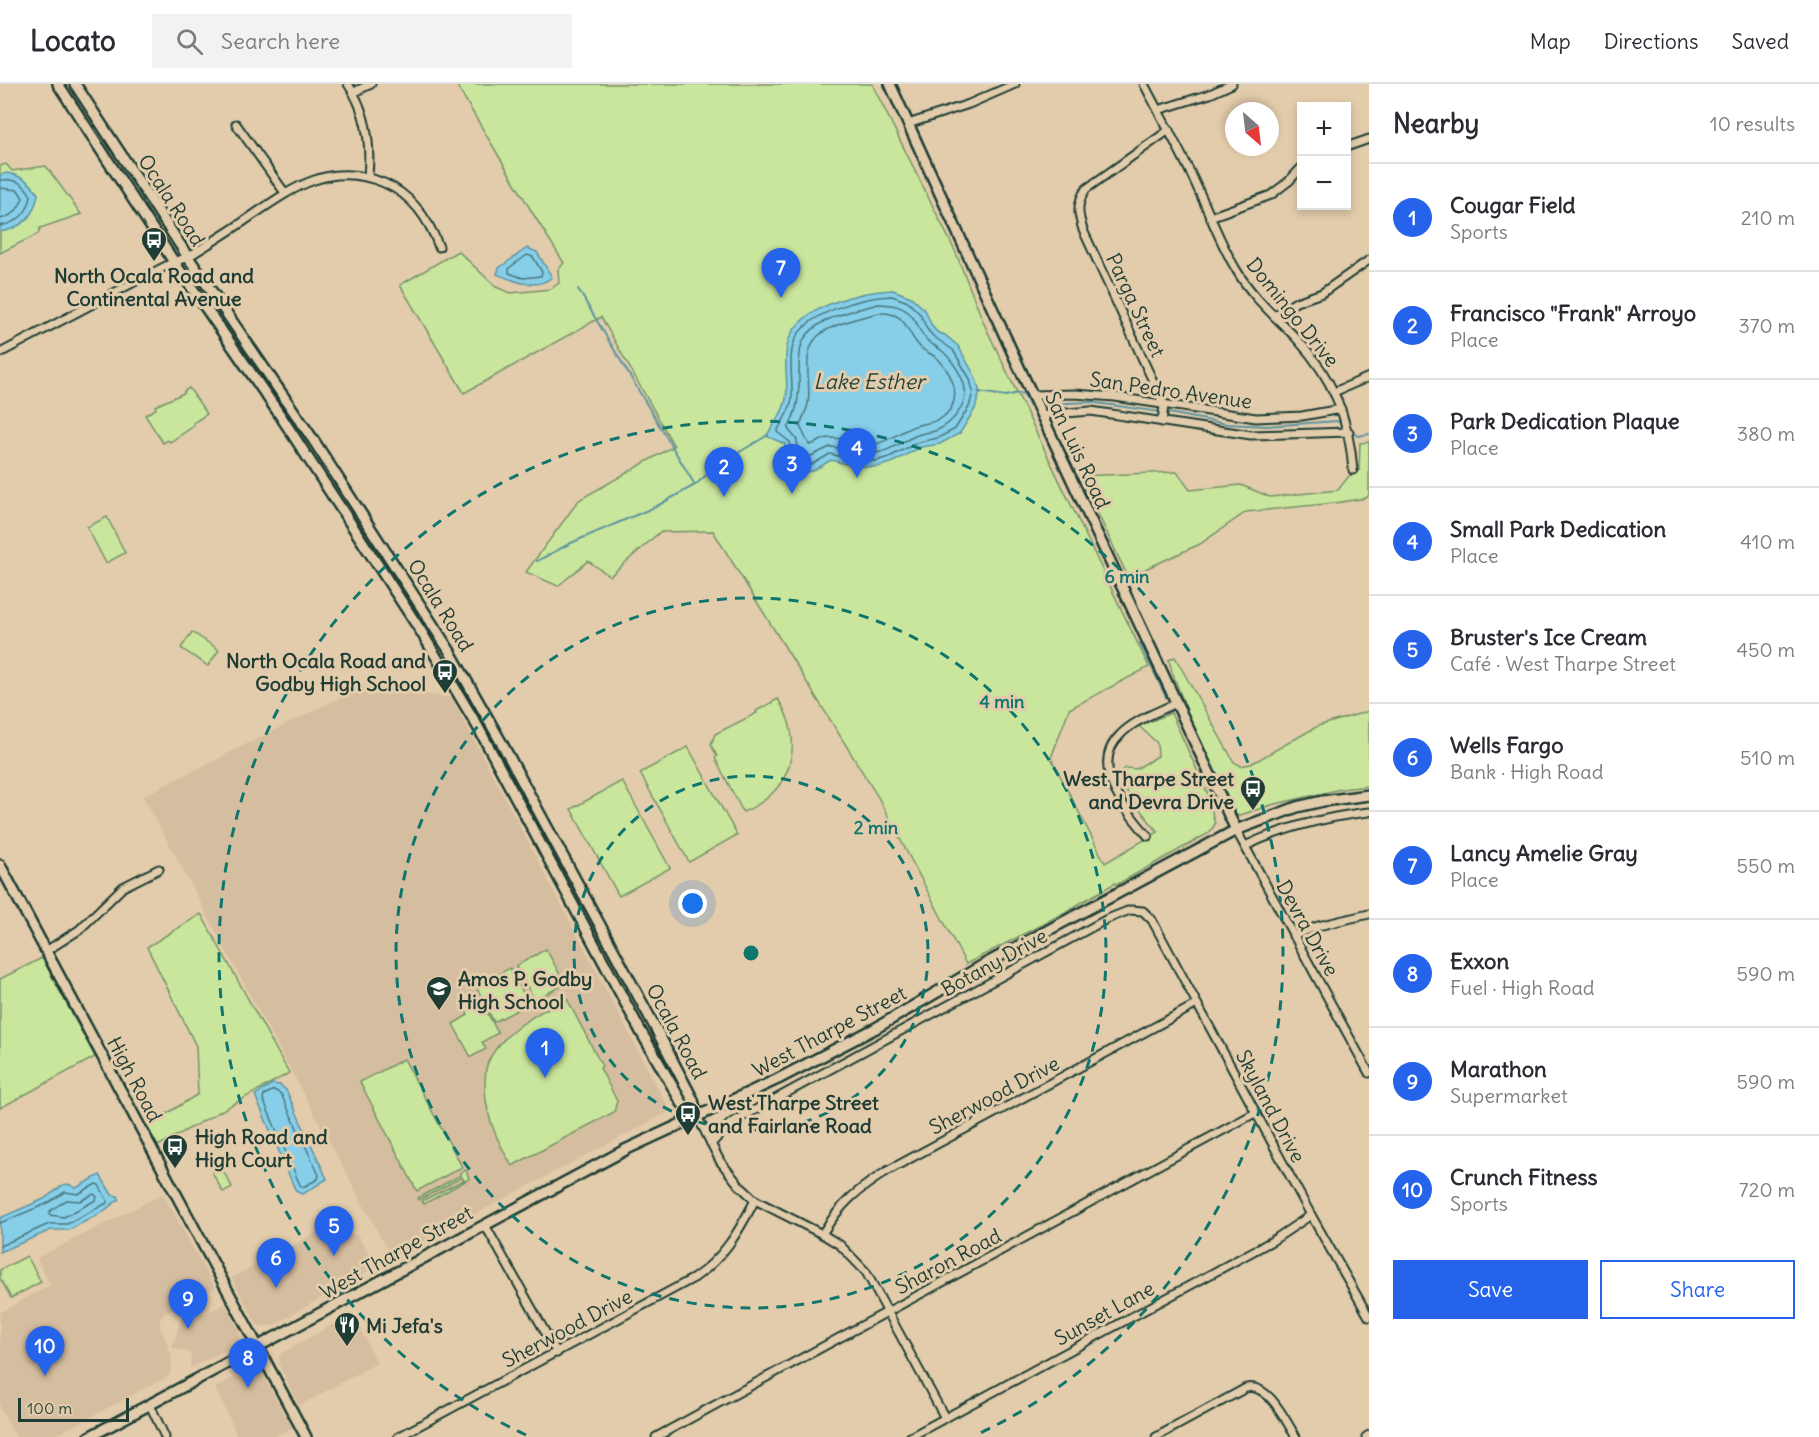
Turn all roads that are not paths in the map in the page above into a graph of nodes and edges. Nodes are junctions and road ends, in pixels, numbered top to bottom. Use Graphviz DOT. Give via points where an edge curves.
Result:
graph roads {
  1 [pos="58,84"];
  2 [pos="75,84"];
  3 [pos="348,84"];
  4 [pos="371,84"];
  5 [pos="890,84"];
  6 [pos="1015,84"];
  7 [pos="1144,84"];
  8 [pos="1232,84"];
  9 [pos="354,92"];
  10 [pos="1158,110"];
  11 [pos="236,124"];
  12 [pos="908,124"];
  13 [pos="1168,130"];
  14 [pos="1369,139"];
  15 [pos="1351,146"];
  16 [pos="124,159"];
  17 [pos="111,165"];
  18 [pos="1297,171"];
  19 [pos="368,176"];
  20 [pos="285,193"];
  21 [pos="1210,216"];
  22 [pos="439,247"];
  23 [pos="188,257"];
  24 [pos="1369,260"];
  25 [pos="174,262"];
  26 [pos="1274,316"];
  27 [pos="0,353"];
  28 [pos="1369,377"];
  29 [pos="1334,392"];
  30 [pos="1032,394"];
  31 [pos="1164,405"];
  32 [pos="1341,409"];
  33 [pos="1041,415"];
  34 [pos="1162,422"];
  35 [pos="1349,432"];
  36 [pos="325,459"];
  37 [pos="313,466"];
  38 [pos="1353,470"];
  39 [pos="390,558"];
  40 [pos="379,566"];
  41 [pos="397,570"];
  42 [pos="386,577"];
  43 [pos="448,650"];
  44 [pos="433,651"];
  45 [pos="1176,703"];
  46 [pos="501,742"];
  47 [pos="489,748"];
  48 [pos="510,758"];
  49 [pos="498,764"];
  50 [pos="1369,795"];
  51 [pos="1369,812"];
  52 [pos="1236,830"];
  53 [pos="1148,836"];
  54 [pos="1245,846"];
  55 [pos="0,865"];
  56 [pos="159,869"];
  57 [pos="1143,911"];
  58 [pos="1369,914"];
  59 [pos="1293,936"];
  60 [pos="46,951"];
  61 [pos="627,976"];
  62 [pos="615,983"];
  63 [pos="1197,1004"];
  64 [pos="1369,1073"];
  65 [pos="1256,1113"];
  66 [pos="697,1116"];
  67 [pos="711,1144"];
  68 [pos="755,1200"];
  69 [pos="1311,1215"];
  70 [pos="485,1225"];
  71 [pos="822,1234"];
  72 [pos="888,1312"];
  73 [pos="1369,1317"];
  74 [pos="259,1348"];
  75 [pos="557,1353"];
  76 [pos="150,1405"];
  77 [pos="945,1418"];
  78 [pos="89,1437"];
  79 [pos="165,1437"];
  80 [pos="306,1437"];
  81 [pos="398,1437"];
  82 [pos="656,1437"];
  83 [pos="910,1437"];
  84 [pos="1156,1437"];
  85 [pos="1296,1437"];
  1 -- 17 [label="main road, Ocala Road"];
  2 -- 16 [label="main road, Ocala Road"];
  3 -- 9 [label="street"];
  4 -- 9 [label="street"];
  5 -- 12 [label="main road, San Luis Road"];
  6 -- 12 [label="street"];
  7 -- 10 [label="street, Domingo Drive"];
  8 -- 10 [label="street"];
  9 -- 19 [label="street" via="369,137"];
  10 -- 13 [label="street, Domingo Drive"];
  11 -- 20 [label="street"];
  12 -- 30 [label="main road, San Luis Road"];
  13 -- 21 [label="street, Domingo Drive"];
  13 -- 31 [label="street, Parga Street" via="1086,189 1077,209 1083,230"];
  14 -- 15 [label="street"];
  16 -- 17 [label="main road"];
  16 -- 23 [label="main road, Ocala Road"];
  17 -- 25 [label="main road, Ocala Road"];
  18 -- 21 [label="street" via="1270,195"];
  19 -- 20 [label="street" via="322,177"];
  19 -- 22 [label="street" via="400,191 418,207"];
  20 -- 23 [label="street"];
  21 -- 26 [label="street, Domingo Drive" via="1236,271"];
  23 -- 25 [label="street"];
  23 -- 36 [label="main road, Ocala Road"];
  24 -- 26 [label="street" via="1322,292"];
  25 -- 27 [label="street"];
  25 -- 37 [label="main road, Ocala Road"];
  26 -- 29 [label="street, Domingo Drive" via="1314,360"];
  28 -- 29 [label="street"];
  29 -- 32 [label="street, Domingo Drive"];
  30 -- 31 [label="street, San Pedro Avenue" via="1094,395"];
  30 -- 33 [label="main road, San Luis Road"];
  31 -- 32 [label="street, San Pedro Avenue" via="1256,418"];
  31 -- 34 [label="street"];
  32 -- 35 [label="street, Domingo Drive"];
  33 -- 34 [label="street, San Pedro Avenue" via="1091,411"];
  33 -- 45 [label="main road, San Luis Road"];
  34 -- 35 [label="street, San Pedro Avenue" via="1251,435"];
  35 -- 38 [label="street, Domingo Drive"];
  36 -- 37 [label="main road"];
  36 -- 39 [label="main road, Ocala Road"];
  37 -- 40 [label="main road, Ocala Road"];
  39 -- 40 [label="main road"];
  39 -- 41 [label="main road, Ocala Road"];
  40 -- 42 [label="main road, Ocala Road"];
  41 -- 42 [label="main road"];
  41 -- 43 [label="main road, Ocala Road"];
  42 -- 44 [label="main road, Ocala Road"];
  43 -- 44 [label="main road"];
  43 -- 46 [label="main road, Ocala Road"];
  44 -- 47 [label="main road, Ocala Road"];
  45 -- 52 [label="main road, San Luis Road"];
  45 -- 53 [label="street" via="1123,732 1113,743 1108,758 1110,778 1118,794"];
  46 -- 47 [label="main road"];
  46 -- 48 [label="main road, Ocala Road"];
  47 -- 49 [label="main road, Ocala Road"];
  48 -- 49 [label="main road"];
  48 -- 61 [label="main road, Ocala Road"];
  49 -- 62 [label="main road, Ocala Road"];
  50 -- 52 [label="main road, West Tharpe Street" via="1297,807"];
  51 -- 54 [label="street" via="1296,826"];
  52 -- 54 [label="street, Devra Drive"];
  52 -- 66 [label="main road, West Tharpe Street" via="985,964 876,1028"];
  54 -- 59 [label="street, Devra Drive"];
  55 -- 60 [label="main road, High Road"];
  56 -- 60 [label="street" via="123,887 79,930"];
  57 -- 63 [label="street, Skyland Drive" via="1152,920"];
  57 -- 67 [label="street, Botany Drive" via="1125,911 1107,919 732,1123"];
  58 -- 59 [label="street"];
  59 -- 64 [label="street, Devra Drive"];
  60 -- 74 [label="main road, High Road"];
  61 -- 62 [label="main road"];
  61 -- 66 [label="main road, Ocala Road" via="693,1100"];
  62 -- 66 [label="main road, Ocala Road" via="682,1103"];
  63 -- 65 [label="street, Skyland Drive"];
  63 -- 71 [label="street, Sherwood Drive" via="887,1171 843,1203"];
  65 -- 69 [label="street, Skyland Drive"];
  65 -- 72 [label="street, Sharon Road"];
  66 -- 67 [label="street"];
  66 -- 70 [label="main road, West Tharpe Street"];
  67 -- 68 [label="street" via="731,1176"];
  68 -- 71 [label="street"];
  68 -- 75 [label="street, Sherwood Drive" via="728,1248 708,1269"];
  69 -- 73 [label="street, Skyland Drive"];
  69 -- 77 [label="street, Sunset Lane" via="1272,1241"];
  70 -- 74 [label="main road, West Tharpe Street"];
  70 -- 75 [label="street"];
  71 -- 72 [label="street" via="840,1245 866,1272"];
  72 -- 77 [label="street"];
  72 -- 82 [label="street, Sharon Road"];
  74 -- 76 [label="main road, West Tharpe Street"];
  74 -- 80 [label="main road, High Road"];
  75 -- 81 [label="street, Sherwood Drive"];
  76 -- 78 [label="main road, West Tharpe Street"];
  76 -- 79 [label="street"];
  77 -- 83 [label="street, Sunset Lane"];
  84 -- 85 [label="street" via="1252,1387 1267,1394"];
}
